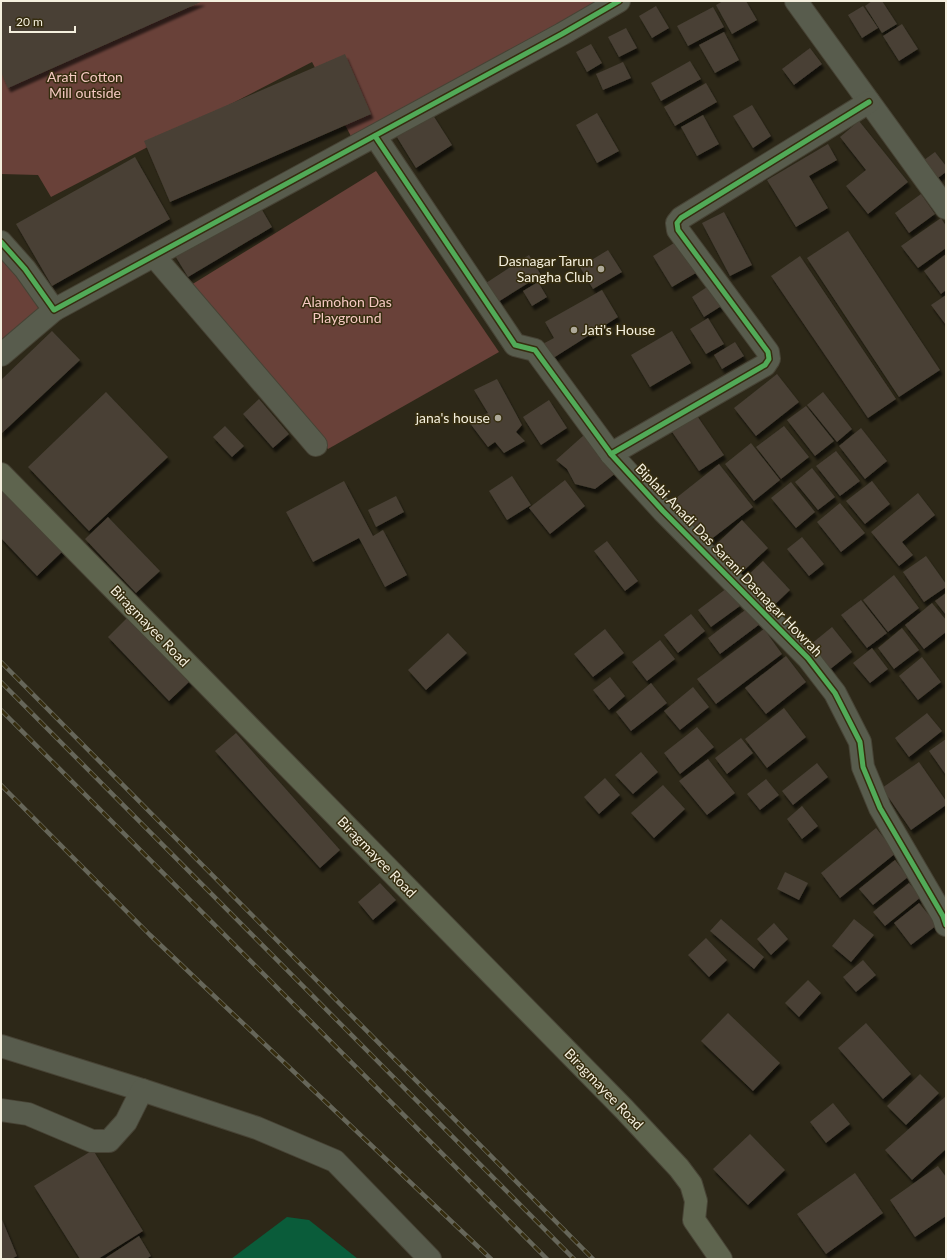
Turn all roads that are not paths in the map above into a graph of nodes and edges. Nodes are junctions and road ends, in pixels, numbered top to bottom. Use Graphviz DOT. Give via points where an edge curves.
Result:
graph roads {
  1 [pos="619,1"];
  2 [pos="796,1"];
  3 [pos="869,102"];
  4 [pos="375,136"];
  5 [pos="946,208"];
  6 [pos="1,242"];
  7 [pos="154,256"];
  8 [pos="54,310"];
  9 [pos="1,355"];
  10 [pos="316,445"];
  11 [pos="611,454"];
  12 [pos="1,474"];
  13 [pos="946,925"];
  14 [pos="1,1046"];
  15 [pos="142,1090"];
  16 [pos="1,1110"];
  17 [pos="430,1259"];
  18 [pos="721,1259"];
  1 -- 4 [label="street"];
  2 -- 3 [label="street"];
  3 -- 5 [label="street"];
  3 -- 11 [label="street" via="681,218 677,224 678,230 768,352 769,359 765,365"];
  4 -- 7 [label="street"];
  4 -- 11 [label="street, Biplabi Anadi Das Sarani Dasnagar Howrah" via="515,345 535,350"];
  6 -- 8 [label="street" via="25,268"];
  7 -- 8 [label="street"];
  7 -- 10 [label="street"];
  8 -- 9 [label="street"];
  11 -- 13 [label="street, Biplabi Anadi Das Sarani Dasnagar Howrah" via="663,511 808,658 835,693 860,742 863,767 880,808"];
  12 -- 18 [label="main road, Biragmayee Road" via="679,1168 691,1184 696,1202 694,1220"];
  14 -- 15 [label="street"];
  15 -- 16 [label="street" via="126,1122 109,1141 92,1141 28,1114"];
  15 -- 17 [label="street" via="257,1128 335,1161"];
}
